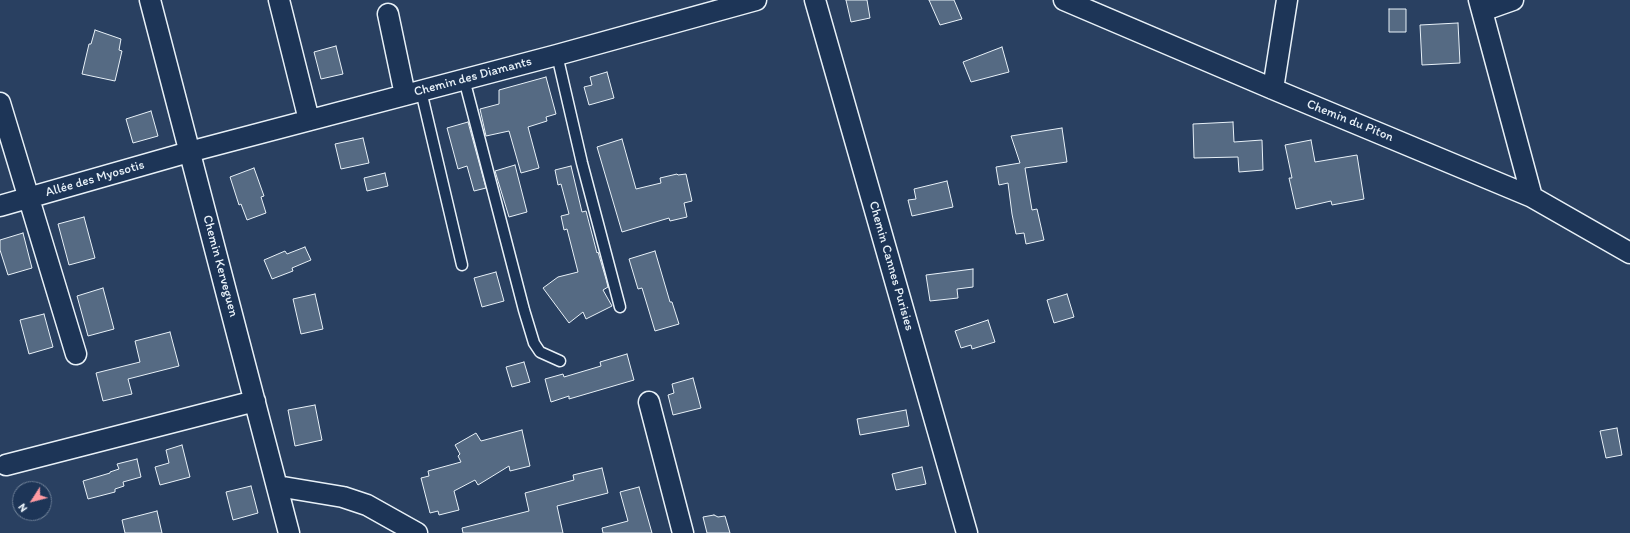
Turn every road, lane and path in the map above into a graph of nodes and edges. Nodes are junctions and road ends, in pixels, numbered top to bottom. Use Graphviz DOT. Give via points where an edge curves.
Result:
graph roads {
  1 [pos="150,0"];
  2 [pos="279,0"];
  3 [pos="756,0"];
  4 [pos="815,0"];
  5 [pos="1064,0"];
  6 [pos="1287,0"];
  7 [pos="1513,0"];
  8 [pos="1480,6"];
  9 [pos="388,14"];
  10 [pos="557,55"];
  11 [pos="464,79"];
  12 [pos="1273,89"];
  13 [pos="413,93"];
  14 [pos="0,103"];
  15 [pos="309,120"];
  16 [pos="189,152"];
  17 [pos="1532,197"];
  18 [pos="29,198"];
  19 [pos="0,206"];
  20 [pos="1630,253"];
  21 [pos="462,265"];
  22 [pos="620,307"];
  23 [pos="76,354"];
  24 [pos="560,361"];
  25 [pos="255,401"];
  26 [pos="649,402"];
  27 [pos="6,465"];
  28 [pos="277,486"];
  29 [pos="290,533"];
  30 [pos="417,533"];
  31 [pos="683,533"];
  32 [pos="967,533"];
  1 -- 16 [label="street, Chemin Kerveguen"];
  2 -- 15 [label="street"];
  3 -- 10 [label="street, Chemin des Diamants"];
  4 -- 32 [label="street, Chemin Cannes Purisies"];
  5 -- 12 [label="street, Chemin du Piton"];
  6 -- 12 [label="street"];
  7 -- 8 [label="street"];
  8 -- 17 [label="street"];
  9 -- 13 [label="street"];
  10 -- 11 [label="street, Chemin des Diamants"];
  10 -- 22 [label="lane"];
  11 -- 13 [label="street, Chemin des Diamants"];
  11 -- 24 [label="lane" via="534,343 540,352"];
  12 -- 17 [label="street, Chemin du Piton"];
  13 -- 15 [label="street, Chemin des Diamants"];
  13 -- 21 [label="lane"];
  14 -- 18 [label="street"];
  15 -- 16 [label="street, Chemin des Diamants"];
  16 -- 18 [label="street, Allée des Myosotis"];
  16 -- 25 [label="street, Chemin Kerveguen"];
  17 -- 20 [label="street, Chemin du Piton"];
  18 -- 19 [label="street, Allée des Myosotis"];
  18 -- 23 [label="street"];
  25 -- 27 [label="street"];
  25 -- 28 [label="street, Chemin Kerveguen"];
  26 -- 31 [label="street"];
  28 -- 29 [label="street, Chemin Kerveguen"];
  28 -- 30 [label="street" via="320,492 367,505"];
}
